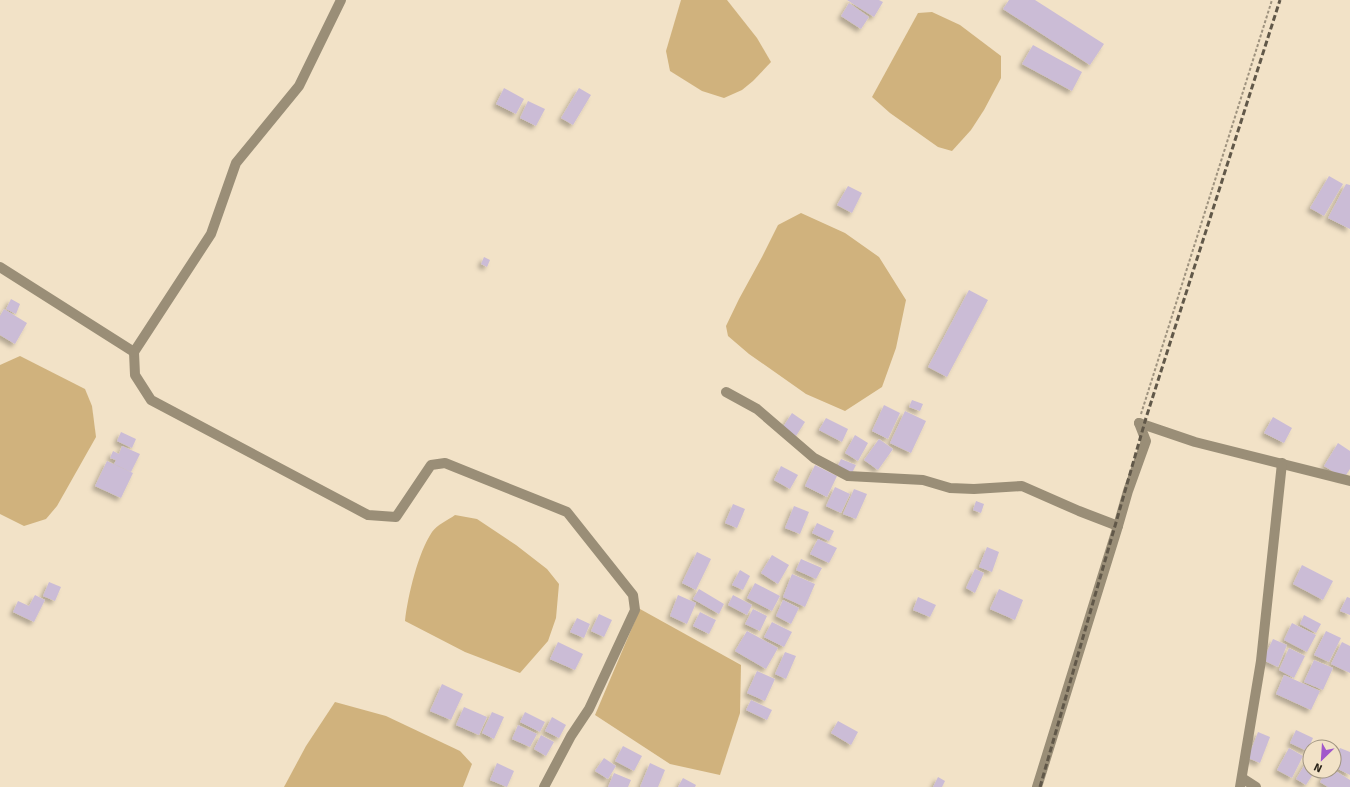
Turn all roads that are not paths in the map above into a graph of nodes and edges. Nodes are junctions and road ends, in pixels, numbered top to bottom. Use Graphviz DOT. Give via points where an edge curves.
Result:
graph roads {
  1 [pos="341,0"];
  2 [pos="0,268"];
  3 [pos="134,352"];
  4 [pos="726,392"];
  5 [pos="1282,463"];
  6 [pos="1350,481"];
  7 [pos="1118,526"];
  8 [pos="1241,782"];
  9 [pos="544,787"];
  10 [pos="1037,787"];
  11 [pos="1256,787"];
  1 -- 3 [label="street" via="299,86 236,163 211,234"];
  2 -- 3 [label="street"];
  3 -- 9 [label="street" via="135,375 151,400 368,515 396,517 431,464 445,463 568,512 633,595 635,610 589,709 571,736"];
  4 -- 7 [label="street" via="756,409 814,458 848,476 923,480 950,488 1022,486"];
  5 -- 6 [label="street"];
  5 -- 7 [label="street" via="1195,442 1139,423 1146,441"];
  5 -- 8 [label="street" via="1261,661"];
  7 -- 10 [label="street"];
  8 -- 11 [label="street"];
}
